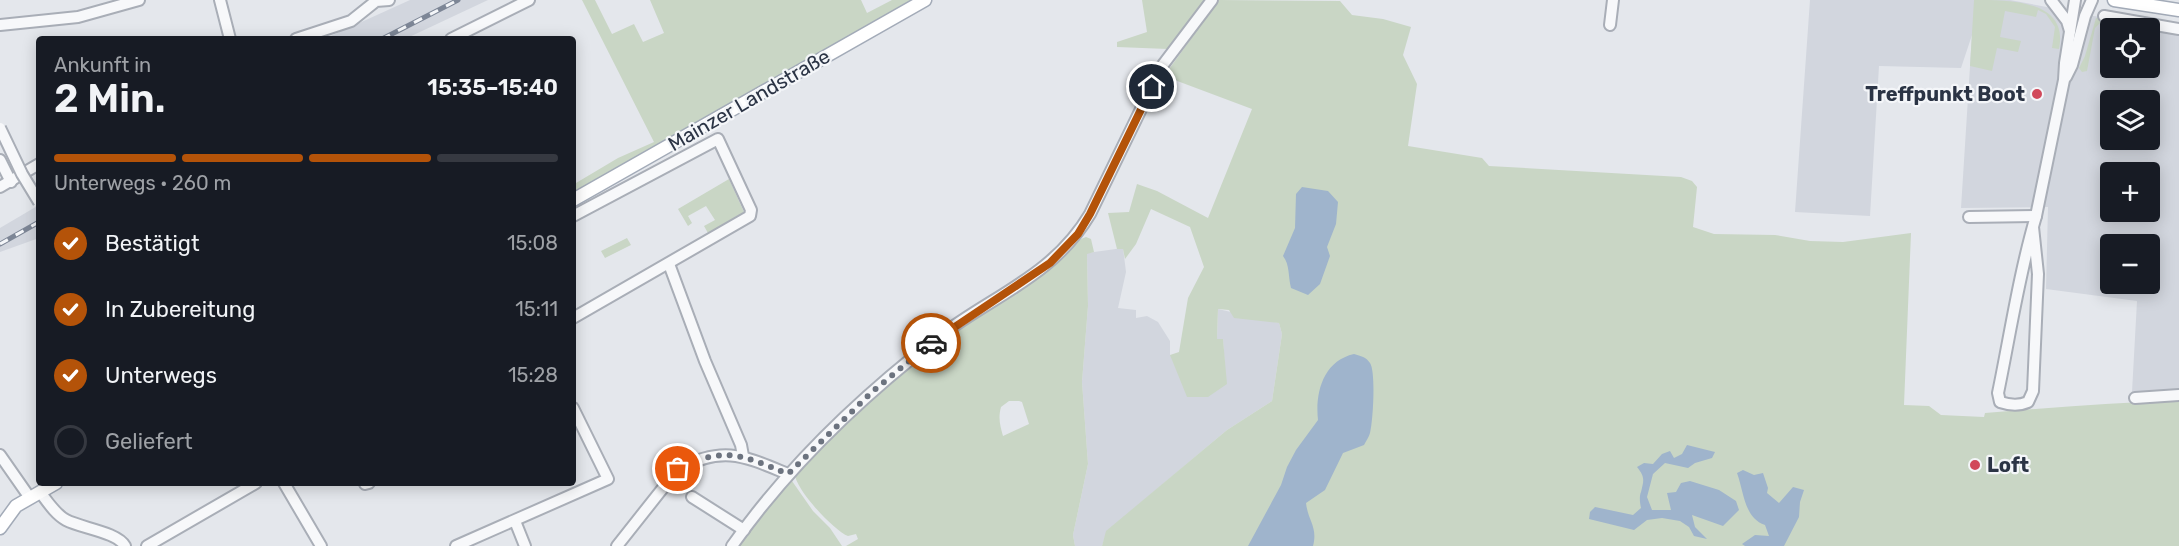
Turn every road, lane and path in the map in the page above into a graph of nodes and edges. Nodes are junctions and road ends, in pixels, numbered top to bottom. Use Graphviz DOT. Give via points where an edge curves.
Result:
graph roads {
  1 [pos="139,0"];
  2 [pos="220,0"];
  3 [pos="376,0"];
  4 [pos="389,0"];
  5 [pos="529,0"];
  6 [pos="925,0"];
  7 [pos="1212,0"];
  8 [pos="1613,0"];
  9 [pos="2051,0"];
  10 [pos="2075,0"];
  11 [pos="2092,0"];
  12 [pos="2114,0"];
  13 [pos="2134,2"];
  14 [pos="2179,10"];
  15 [pos="2104,16"];
  16 [pos="0,25"];
  17 [pos="1610,25"];
  18 [pos="2179,29"];
  19 [pos="2070,31"];
  20 [pos="230,36"];
  21 [pos="305,36"];
  22 [pos="457,36"];
  23 [pos="2064,80"];
  24 [pos="0,128"];
  25 [pos="0,160"];
  26 [pos="36,166"];
  27 [pos="5,185"];
  28 [pos="36,197"];
  29 [pos="576,198"];
  30 [pos="576,214"];
  31 [pos="1969,217"];
  32 [pos="2035,222"];
  33 [pos="669,264"];
  34 [pos="576,316"];
  35 [pos="2179,395"];
  36 [pos="2135,398"];
  37 [pos="576,414"];
  38 [pos="0,455"];
  39 [pos="743,456"];
  40 [pos="788,474"];
  41 [pos="51,486"];
  42 [pos="251,486"];
  43 [pos="286,486"];
  44 [pos="35,495"];
  45 [pos="692,497"];
  46 [pos="514,521"];
  47 [pos="0,529"];
  48 [pos="744,530"];
  49 [pos="125,546"];
  50 [pos="147,546"];
  51 [pos="321,546"];
  52 [pos="456,546"];
  53 [pos="525,546"];
  54 [pos="617,546"];
  55 [pos="732,546"];
  1 -- 16 [label="street" via="78,17"];
  2 -- 20 [label="street"];
  3 -- 4 [label="street"];
  3 -- 21 [label="street" via="351,21"];
  5 -- 22 [label="street"];
  6 -- 29 [label="main road, Mainzer Landstraße"];
  7 -- 40 [label="street" via="1162,66 1078,234 1038,272 915,356"];
  8 -- 17 [label="street"];
  9 -- 19 [label="street"];
  10 -- 19 [label="street"];
  11 -- 23 [label="street"];
  12 -- 13 [label="main road"];
  13 -- 14 [label="main road"];
  15 -- 18 [label="street"];
  19 -- 23 [label="street"];
  23 -- 32 [label="street"];
  24 -- 28 [label="street, bridge"];
  25 -- 27 [label="street"];
  26 -- 27 [label="street"];
  30 -- 33 [label="street" via="718,139 751,210 750,216"];
  31 -- 32 [label="street"];
  32 -- 32 [label="street" via="2038,274 2033,391 2028,402 2014,405 2000,402 1998,393"];
  33 -- 34 [label="street"];
  33 -- 39 [label="street"];
  35 -- 36 [label="street"];
  37 -- 46 [label="street" via="608,479"];
  38 -- 44 [label="street"];
  39 -- 40 [label="street"];
  39 -- 54 [label="street" via="710,457 678,469"];
  40 -- 48 [label="street"];
  41 -- 44 [label="main road"];
  42 -- 50 [label="street"];
  43 -- 51 [label="street"];
  44 -- 47 [label="main road" via="16,518"];
  44 -- 49 [label="street" via="63,518 118,539"];
  45 -- 48 [label="street"];
  46 -- 52 [label="street"];
  46 -- 53 [label="street"];
  48 -- 55 [label="street"];
}
